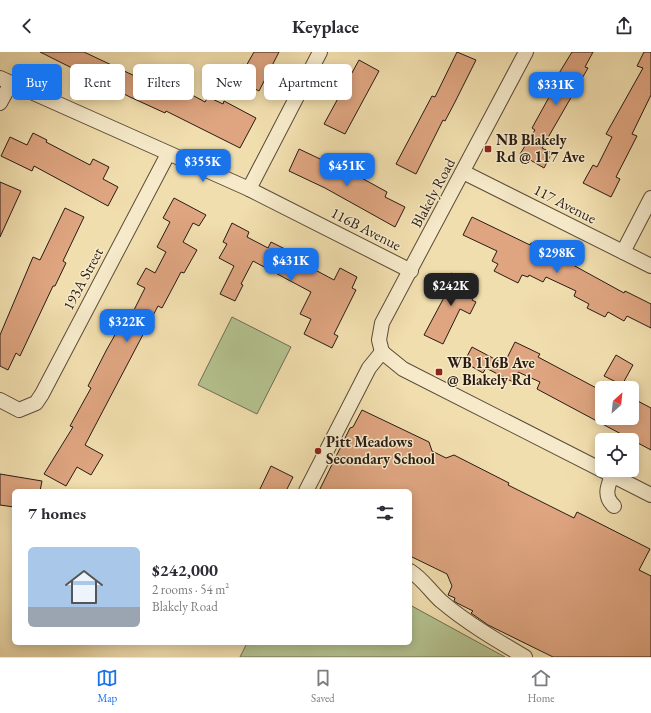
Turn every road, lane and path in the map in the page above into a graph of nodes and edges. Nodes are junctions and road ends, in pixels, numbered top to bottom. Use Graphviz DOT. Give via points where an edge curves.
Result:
graph roads {
  1 [pos="320,52"];
  2 [pos="526,52"];
  3 [pos="5,80"];
  4 [pos="0,103"];
  5 [pos="168,154"];
  6 [pos="463,172"];
  7 [pos="249,189"];
  8 [pos="651,198"];
  9 [pos="623,252"];
  10 [pos="651,266"];
  11 [pos="411,271"];
  12 [pos="382,352"];
  13 [pos="0,400"];
  14 [pos="595,467"];
  15 [pos="612,477"];
  16 [pos="614,477"];
  17 [pos="307,489"];
  18 [pos="651,495"];
  19 [pos="614,506"];
  20 [pos="412,573"];
  21 [pos="525,657"];
  1 -- 7 [label="street"];
  2 -- 6 [label="street, Blakely Road"];
  3 -- 4 [label="street"];
  3 -- 5 [label="street, 116B Avenue"];
  5 -- 7 [label="street, 116B Avenue"];
  5 -- 13 [label="street, 193A Street" via="36,403 19,410"];
  6 -- 9 [label="street, 117 Avenue"];
  6 -- 11 [label="street, Blakely Road"];
  7 -- 11 [label="street, 116B Avenue"];
  8 -- 9 [label="street"];
  9 -- 10 [label="street, 117 Avenue"];
  11 -- 12 [label="street, Blakely Road" via="382,323 379,340"];
  12 -- 14 [label="street" via="403,369"];
  12 -- 17 [label="street" via="369,368"];
  15 -- 19 [label="street" via="607,486 607,494"];
  16 -- 18 [label="street"];
  20 -- 21 [label="street" via="439,599 475,627"];
}
